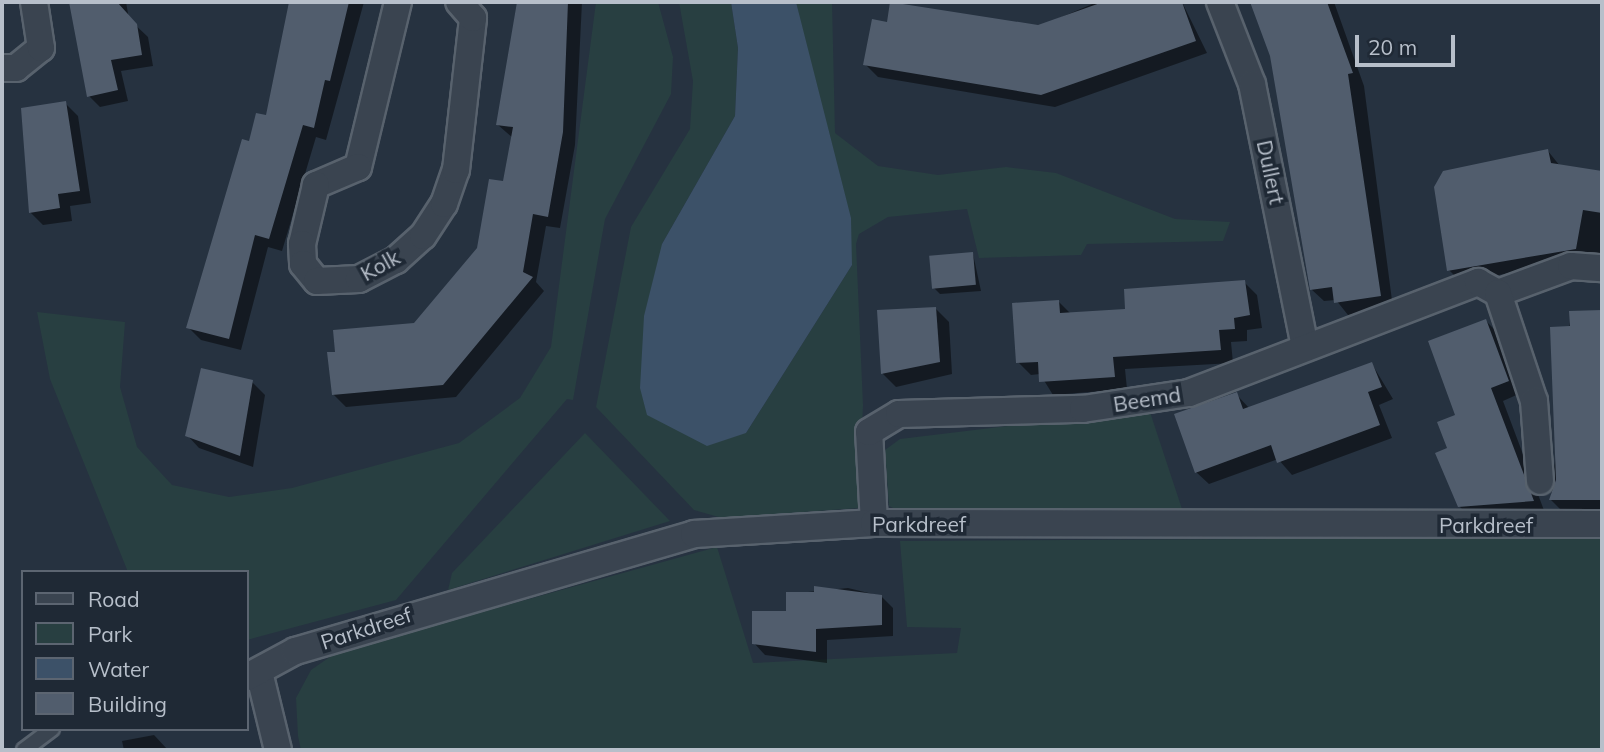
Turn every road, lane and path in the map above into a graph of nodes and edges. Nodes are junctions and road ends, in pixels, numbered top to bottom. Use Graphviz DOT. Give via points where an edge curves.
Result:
graph roads {
  1 [pos="34,2"];
  2 [pos="398,2"];
  3 [pos="459,2"];
  4 [pos="1220,2"];
  5 [pos="2,68"];
  6 [pos="1602,268"];
  7 [pos="1499,293"];
  8 [pos="1305,347"];
  9 [pos="1540,481"];
  10 [pos="874,523"];
  11 [pos="1602,524"];
  12 [pos="253,674"];
  13 [pos="49,731"];
  14 [pos="24,750"];
  15 [pos="278,750"];
  1 -- 5 [label="street" via="41,48 16,68"];
  2 -- 3 [label="street, Kolk" via="358,167 316,185 302,244 303,264 317,281 359,279 396,260 423,236 444,204 456,170 473,18"];
  4 -- 8 [label="street, Dullert" via="1252,84"];
  6 -- 7 [label="street" via="1571,266"];
  7 -- 8 [label="street, Beemd" via="1478,282"];
  7 -- 9 [label="street" via="1534,401"];
  8 -- 10 [label="street, Beemd" via="1189,393 1083,409 899,414 869,432"];
  10 -- 11 [label="street, Parkdreef"];
  10 -- 12 [label="street, Parkdreef" via="694,534 401,617 295,651"];
  12 -- 15 [label="street, Parkdreef"];
  13 -- 14 [label="lane"];
}
